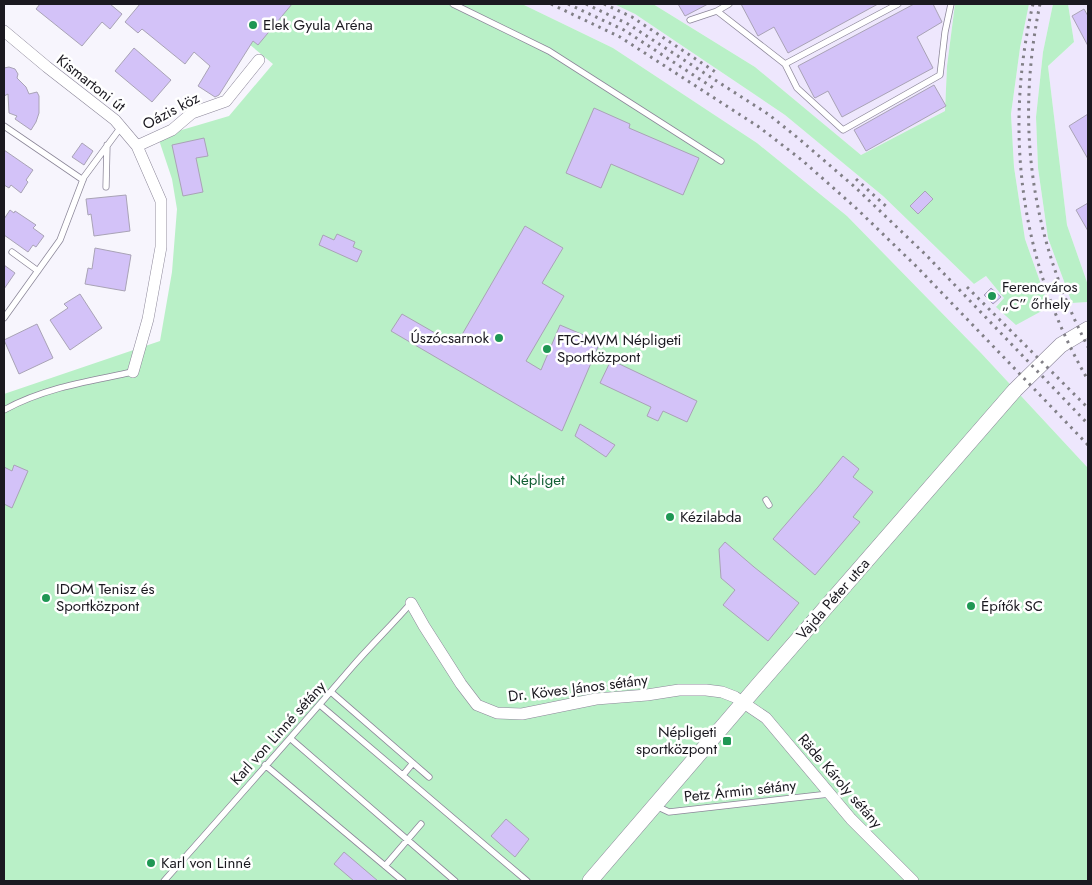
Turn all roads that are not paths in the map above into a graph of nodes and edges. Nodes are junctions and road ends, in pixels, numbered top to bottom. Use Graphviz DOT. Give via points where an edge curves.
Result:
graph roads {
  1 [pos="453,4"];
  2 [pos="730,4"];
  3 [pos="898,4"];
  4 [pos="951,4"];
  5 [pos="717,11"];
  6 [pos="690,20"];
  7 [pos="4,30"];
  8 [pos="259,60"];
  9 [pos="785,64"];
  10 [pos="4,126"];
  11 [pos="121,127"];
  12 [pos="107,145"];
  13 [pos="137,146"];
  14 [pos="721,161"];
  15 [pos="83,180"];
  16 [pos="106,188"];
  17 [pos="12,252"];
  18 [pos="38,271"];
  19 [pos="4,318"];
  20 [pos="1088,329"];
  21 [pos="133,372"];
  22 [pos="4,410"];
  23 [pos="411,603"];
  24 [pos="331,692"];
  25 [pos="743,703"];
  26 [pos="320,705"];
  27 [pos="291,739"];
  28 [pos="413,763"];
  29 [pos="265,765"];
  30 [pos="403,775"];
  31 [pos="429,777"];
  32 [pos="830,794"];
  33 [pos="654,806"];
  34 [pos="421,824"];
  35 [pos="407,840"];
  36 [pos="385,866"];
  37 [pos="164,881"];
  38 [pos="403,881"];
  39 [pos="455,881"];
  40 [pos="527,881"];
  41 [pos="590,881"];
  42 [pos="913,881"];
  1 -- 14 [label="lane" via="549,51"];
  2 -- 5 [label="lane"];
  3 -- 9 [label="lane"];
  4 -- 9 [label="lane" via="940,75 843,130 797,88"];
  5 -- 6 [label="lane"];
  5 -- 9 [label="lane"];
  7 -- 11 [label="street, Kismartoni út"];
  8 -- 13 [label="street, Oázis köz" via="226,101 192,114 172,130"];
  10 -- 15 [label="lane"];
  11 -- 12 [label="lane"];
  11 -- 13 [label="street, Kismartoni út"];
  12 -- 15 [label="lane"];
  12 -- 16 [label="lane"];
  13 -- 21 [label="street, Kismartoni út" via="161,201 160,247 148,320"];
  15 -- 18 [label="lane" via="60,240"];
  17 -- 18 [label="lane"];
  18 -- 19 [label="lane"];
  20 -- 25 [label="street, Vajda Péter utca" via="1061,345 1015,390"];
  21 -- 22 [label="lane" via="63,387"];
  23 -- 24 [label="lane, Karl von Linné sétány"];
  23 -- 25 [label="street, Dr. Köves János sétány" via="477,705 497,713 522,714 596,699 692,689 722,692"];
  24 -- 26 [label="lane, Karl von Linné sétány"];
  24 -- 28 [label="lane"];
  25 -- 32 [label="street, Räde Károly sétány" via="766,718"];
  25 -- 33 [label="street, Vajda Péter utca"];
  26 -- 27 [label="lane, Karl von Linné sétány"];
  26 -- 30 [label="lane"];
  27 -- 29 [label="lane, Karl von Linné sétány"];
  27 -- 35 [label="lane"];
  28 -- 30 [label="lane"];
  28 -- 31 [label="lane"];
  29 -- 36 [label="lane"];
  29 -- 37 [label="lane, Karl von Linné sétány"];
  30 -- 40 [label="lane"];
  32 -- 33 [label="lane, Petz Ármin sétány" via="669,812"];
  32 -- 42 [label="street, Räde Károly sétány"];
  33 -- 41 [label="street, Vajda Péter utca"];
  34 -- 35 [label="lane"];
  35 -- 36 [label="lane"];
  35 -- 39 [label="lane"];
  36 -- 38 [label="lane"];
}
